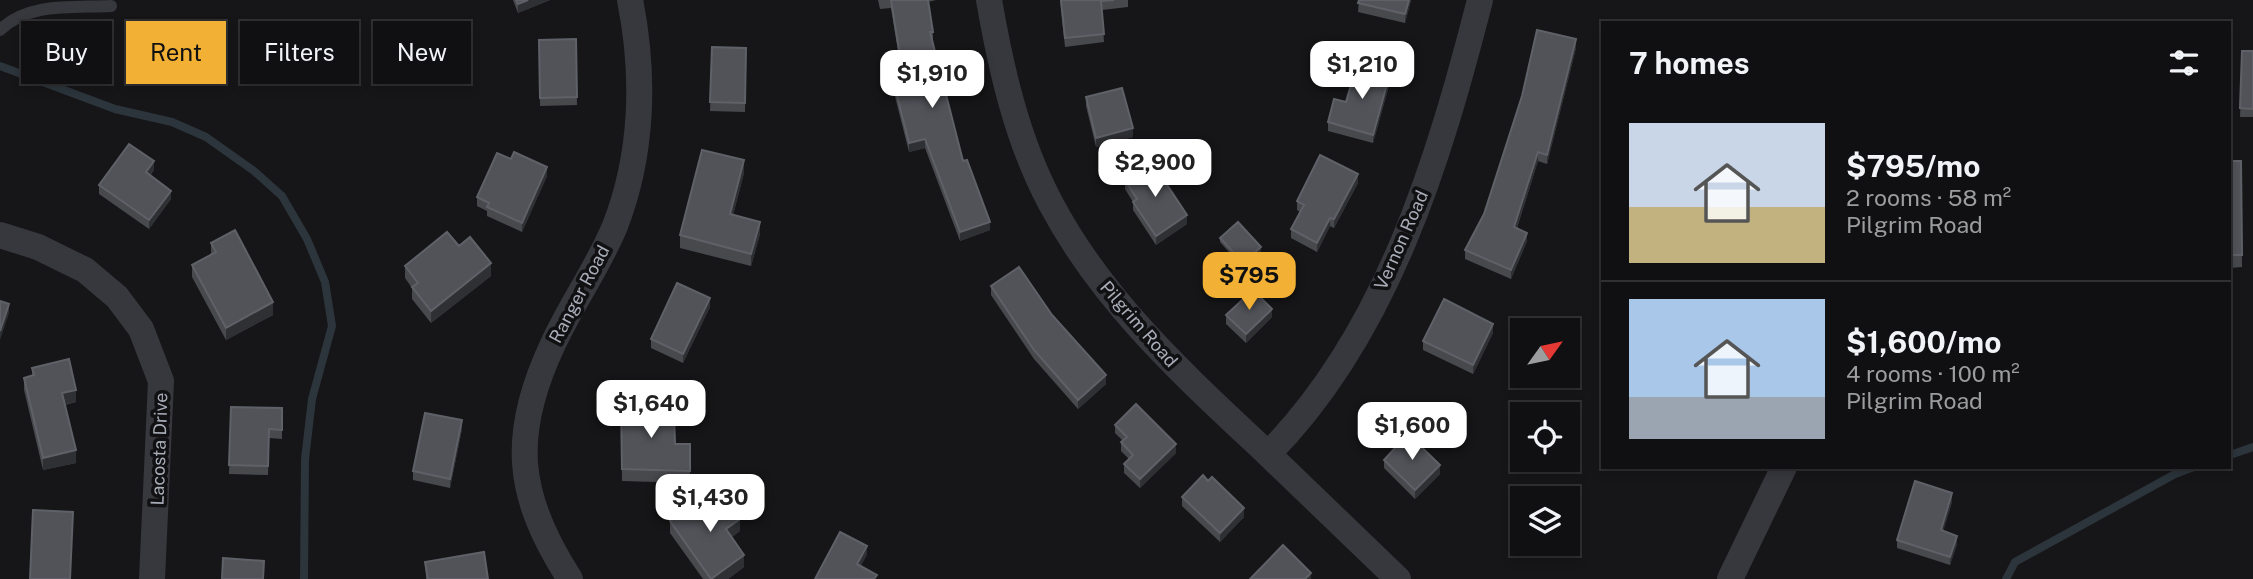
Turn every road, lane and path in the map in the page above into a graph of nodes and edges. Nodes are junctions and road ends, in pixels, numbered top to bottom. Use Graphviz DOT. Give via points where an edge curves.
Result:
graph roads {
  1 [pos="630,0"];
  2 [pos="989,0"];
  3 [pos="1480,0"];
  4 [pos="111,6"];
  5 [pos="0,30"];
  6 [pos="0,235"];
  7 [pos="1268,454"];
  8 [pos="1783,469"];
  9 [pos="152,579"];
  10 [pos="570,579"];
  11 [pos="1398,579"];
  12 [pos="1730,579"];
  1 -- 10 [label="street, Ranger Road" via="639,102 627,186 598,262 553,342 523,437 525,476 534,514"];
  2 -- 7 [label="street, Pilgrim Road" via="1014,112 1044,190 1071,240 1130,319"];
  3 -- 7 [label="street, Vernon Road" via="1431,168 1383,284 1315,400"];
  4 -- 5 [label="lane" via="27,12"];
  6 -- 9 [label="street, Lacosta Drive" via="85,270 117,297 141,329 161,381"];
  7 -- 11 [label="street, Pilgrim Road"];
  8 -- 12 [label="street"];
}
